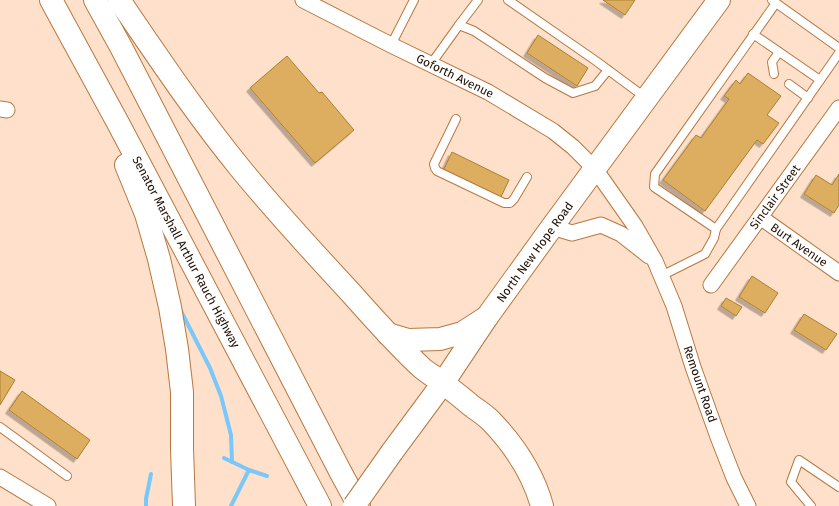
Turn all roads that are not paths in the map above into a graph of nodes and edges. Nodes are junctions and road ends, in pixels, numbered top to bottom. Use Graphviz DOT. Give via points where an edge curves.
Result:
graph roads {
  1 [pos="51,0"];
  2 [pos="95,0"];
  3 [pos="119,0"];
  4 [pos="303,0"];
  5 [pos="414,0"];
  6 [pos="478,0"];
  7 [pos="508,0"];
  8 [pos="720,0"];
  9 [pos="774,1"];
  10 [pos="459,25"];
  11 [pos="753,34"];
  12 [pos="391,45"];
  13 [pos="839,48"];
  14 [pos="779,52"];
  15 [pos="839,53"];
  16 [pos="430,64"];
  17 [pos="608,70"];
  18 [pos="774,74"];
  19 [pos="820,80"];
  20 [pos="789,84"];
  21 [pos="808,98"];
  22 [pos="646,99"];
  23 [pos="839,108"];
  24 [pos="456,119"];
  25 [pos="118,123"];
  26 [pos="595,169"];
  27 [pos="527,178"];
  28 [pos="760,217"];
  29 [pos="552,227"];
  30 [pos="716,229"];
  31 [pos="655,261"];
  32 [pos="839,273"];
  33 [pos="661,276"];
  34 [pos="711,285"];
  35 [pos="487,317"];
  36 [pos="388,334"];
  37 [pos="443,383"];
  38 [pos="0,427"];
  39 [pos="66,476"];
  40 [pos="0,477"];
  41 [pos="839,486"];
  42 [pos="48,506"];
  43 [pos="184,506"];
  44 [pos="320,506"];
  45 [pos="354,506"];
  46 [pos="359,506"];
  47 [pos="542,506"];
  48 [pos="748,506"];
  49 [pos="811,506"];
  1 -- 25 [label="main road, Senator Marshall Arthur Rauch Highway"];
  2 -- 46 [label="main road"];
  3 -- 36 [label="main road" via="170,75 240,168"];
  4 -- 12 [label="street, Goforth Avenue"];
  5 -- 12 [label="lane"];
  6 -- 10 [label="lane"];
  7 -- 17 [label="lane"];
  8 -- 22 [label="main road, North New Hope Road"];
  9 -- 11 [label="lane"];
  9 -- 13 [label="lane"];
  10 -- 16 [label="lane"];
  10 -- 17 [label="lane" via="474,31 545,78 573,93 595,86"];
  11 -- 14 [label="lane"];
  11 -- 30 [label="lane" via="655,174 654,187"];
  12 -- 16 [label="street, Goforth Avenue"];
  14 -- 18 [label="lane" via="772,62"];
  14 -- 19 [label="lane"];
  15 -- 19 [label="lane"];
  16 -- 26 [label="street, Goforth Avenue" via="488,92 553,130"];
  17 -- 22 [label="lane"];
  19 -- 21 [label="lane"];
  20 -- 21 [label="lane"];
  21 -- 30 [label="lane"];
  22 -- 26 [label="main road, North New Hope Road"];
  23 -- 28 [label="street, Sinclair Street"];
  24 -- 27 [label="lane" via="434,164 437,171 504,203 510,203 514,199"];
  25 -- 43 [label="main road" via="121,151 146,214 160,259 175,335 182,392"];
  25 -- 44 [label="main road, Senator Marshall Arthur Rauch Highway"];
  26 -- 29 [label="main road, North New Hope Road"];
  26 -- 31 [label="street, Remount Road" via="635,226"];
  28 -- 32 [label="street, Burt Avenue"];
  28 -- 34 [label="street, Sinclair Street"];
  29 -- 31 [label="street, Remount Road" via="572,233 601,225 621,234"];
  29 -- 35 [label="main road, North New Hope Road"];
  30 -- 33 [label="lane" via="705,254"];
  31 -- 33 [label="street, Remount Road"];
  33 -- 48 [label="street, Remount Road" via="674,306 726,458"];
  35 -- 36 [label="main road" via="462,333 440,339 408,340"];
  35 -- 37 [label="main road, North New Hope Road"];
  36 -- 37 [label="main road" via="424,370"];
  37 -- 45 [label="main road, North New Hope Road, bridge"];
  37 -- 47 [label="main road" via="490,420 519,455 531,474"];
  38 -- 39 [label="lane"];
  40 -- 42 [label="street"];
  41 -- 49 [label="lane" via="799,460 791,482"];
}
